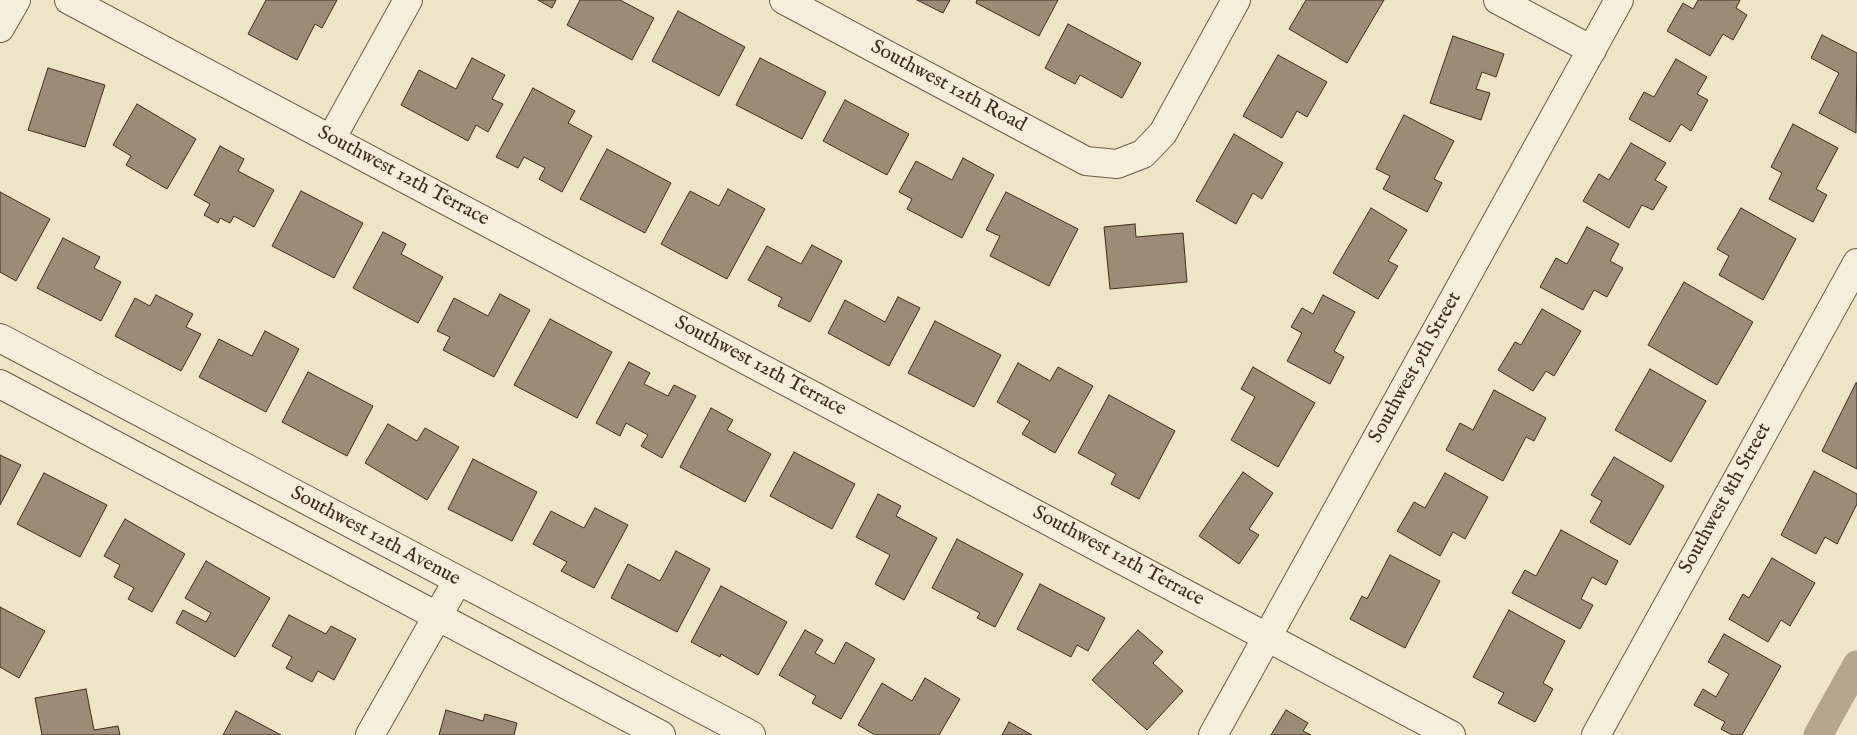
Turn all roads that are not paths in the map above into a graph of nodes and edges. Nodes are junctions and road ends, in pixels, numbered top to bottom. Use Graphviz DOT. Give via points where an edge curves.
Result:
graph roads {
  1 [pos="16,0"];
  2 [pos="69,0"];
  3 [pos="408,0"];
  4 [pos="784,0"];
  5 [pos="1236,0"];
  6 [pos="1498,0"];
  7 [pos="1619,0"];
  8 [pos="0,28"];
  9 [pos="1592,50"];
  10 [pos="330,139"];
  11 [pos="1857,263"];
  12 [pos="0,338"];
  13 [pos="0,384"];
  14 [pos="458,580"];
  15 [pos="437,617"];
  16 [pos="1267,637"];
  17 [pos="370,735"];
  18 [pos="660,735"];
  19 [pos="751,735"];
  20 [pos="1213,735"];
  21 [pos="1451,735"];
  22 [pos="1596,735"];
  1 -- 8 [label="street"];
  2 -- 10 [label="street, Southwest 12th Terrace"];
  3 -- 10 [label="street"];
  4 -- 5 [label="street, Southwest 12th Road" via="1086,161 1116,164 1143,154 1163,133"];
  6 -- 9 [label="street"];
  7 -- 9 [label="street, Southwest 9th Street"];
  9 -- 16 [label="street, Southwest 9th Street"];
  10 -- 16 [label="street, Southwest 12th Terrace"];
  11 -- 22 [label="street, Southwest 8th Street"];
  12 -- 14 [label="street, Southwest 12th Avenue"];
  13 -- 15 [label="street, Southwest 12th Avenue"];
  14 -- 15 [label="street"];
  14 -- 19 [label="street, Southwest 12th Avenue"];
  15 -- 17 [label="street"];
  15 -- 18 [label="street, Southwest 12th Avenue"];
  16 -- 20 [label="street, Southwest 9th Street"];
  16 -- 21 [label="street, Southwest 12th Terrace"];
}
